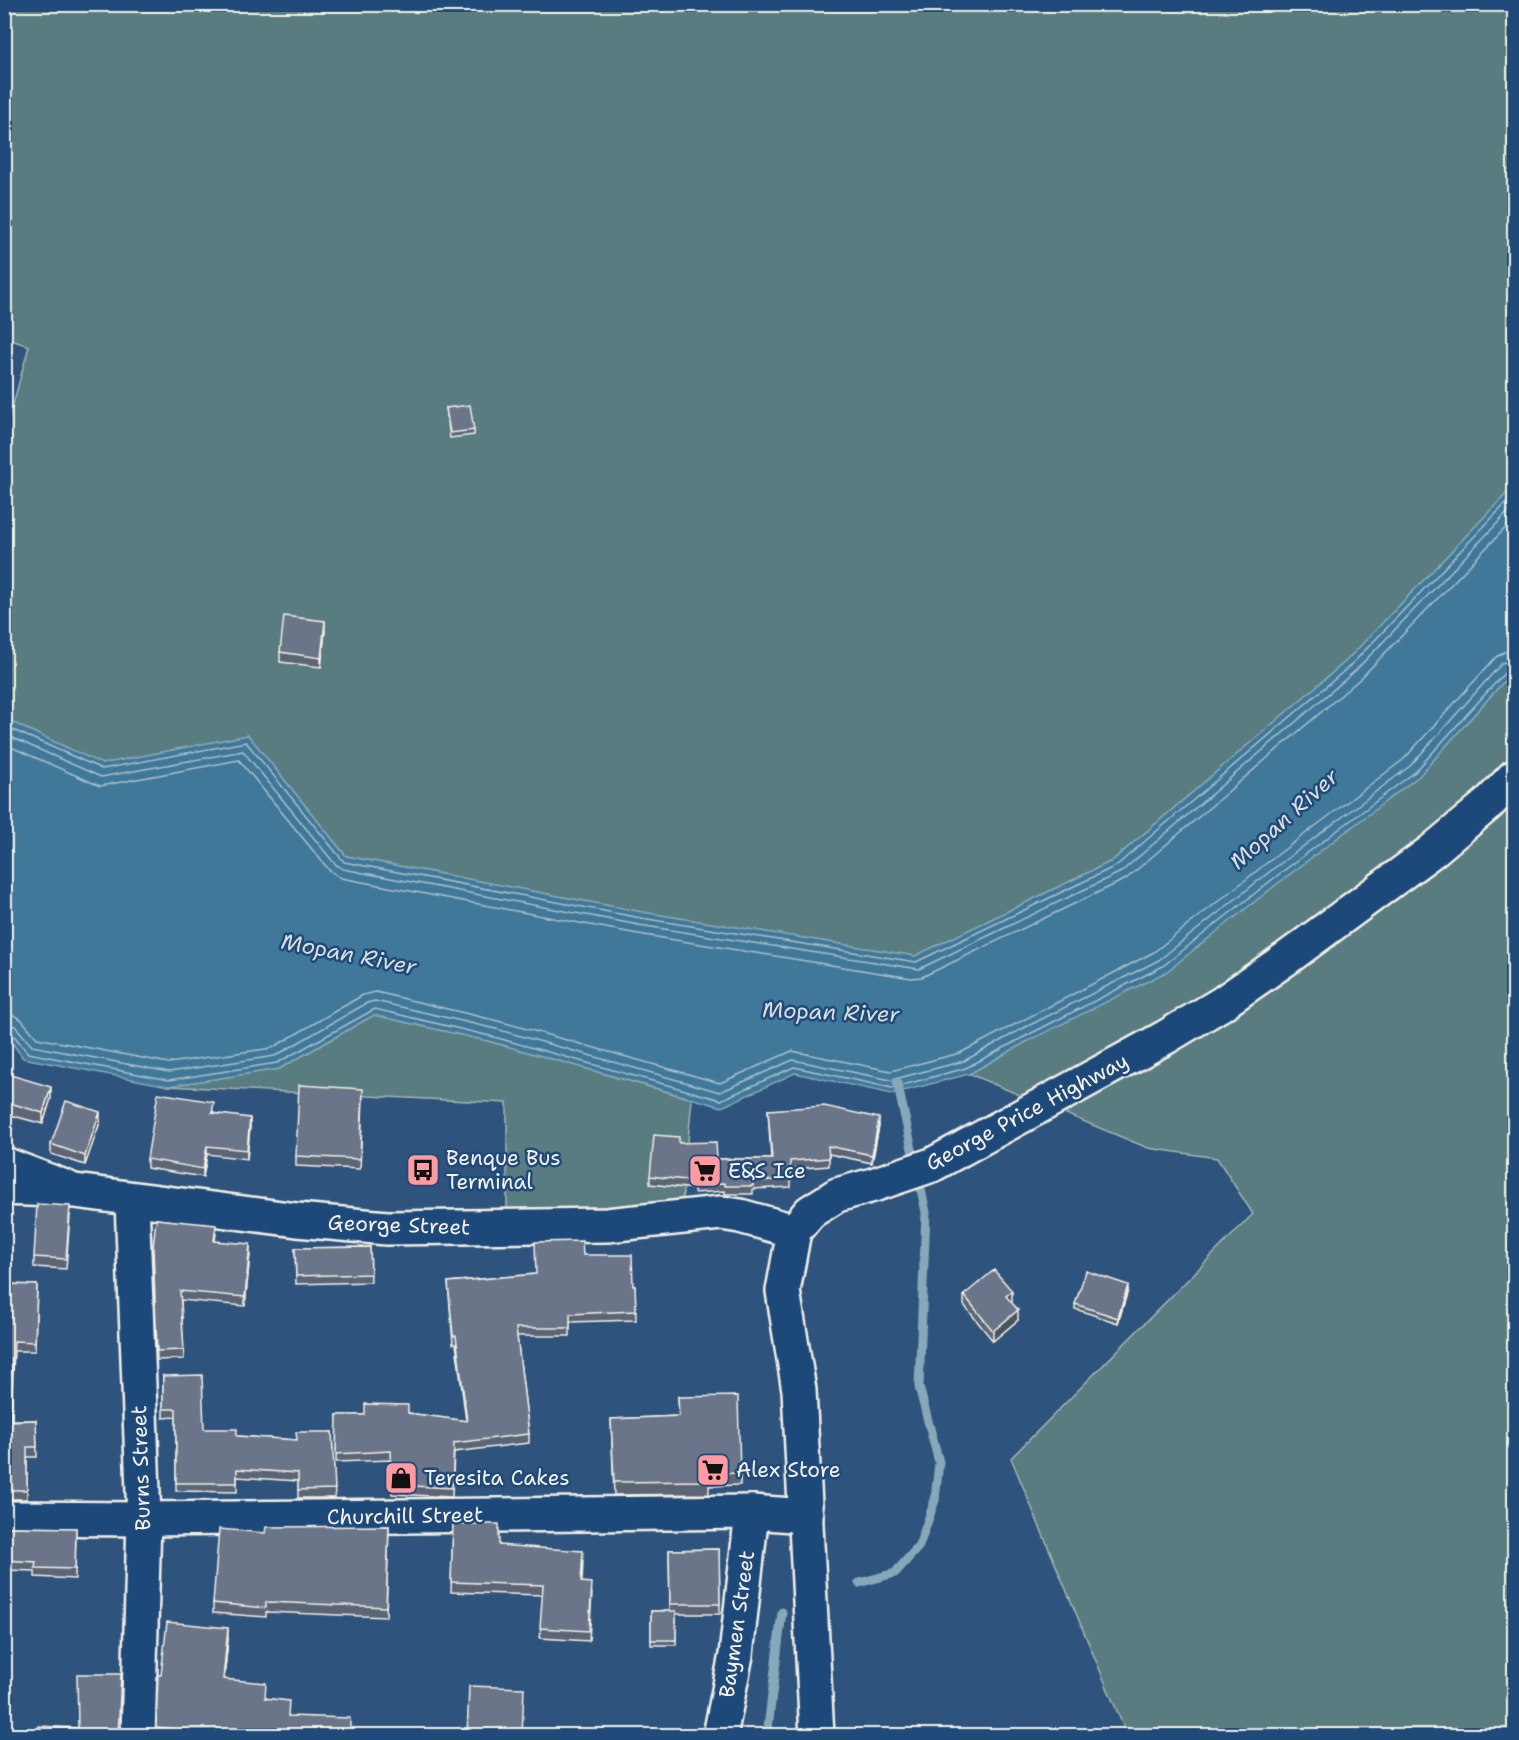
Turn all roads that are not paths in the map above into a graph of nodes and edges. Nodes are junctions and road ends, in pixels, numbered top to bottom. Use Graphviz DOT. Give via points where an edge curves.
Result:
graph roads {
  1 [pos="1515,777"];
  2 [pos="4,1164"];
  3 [pos="4,1188"];
  4 [pos="75,1191"];
  5 [pos="132,1200"];
  6 [pos="794,1231"];
  7 [pos="752,1512"];
  8 [pos="806,1516"];
  9 [pos="4,1518"];
  10 [pos="144,1519"];
  11 [pos="138,1736"];
  12 [pos="720,1736"];
  13 [pos="817,1736"];
  1 -- 6 [label="main road, George Price Highway" via="1432,851 1221,1004 1156,1043 917,1170 837,1195 810,1212"];
  2 -- 4 [label="main road"];
  3 -- 4 [label="main road, George Street"];
  4 -- 5 [label="main road, George Street"];
  5 -- 6 [label="main road, George Street" via="387,1228 607,1226 721,1213"];
  5 -- 10 [label="main road, Burns Street"];
  6 -- 8 [label="main road" via="783,1291 799,1390"];
  7 -- 8 [label="main road, Churchill Street"];
  7 -- 10 [label="main road, Churchill Street"];
  7 -- 12 [label="main road, Baymen Street" via="736,1655"];
  8 -- 13 [label="main road"];
  9 -- 10 [label="main road, Churchill Street"];
  10 -- 11 [label="main road, Burns Street"];
}
